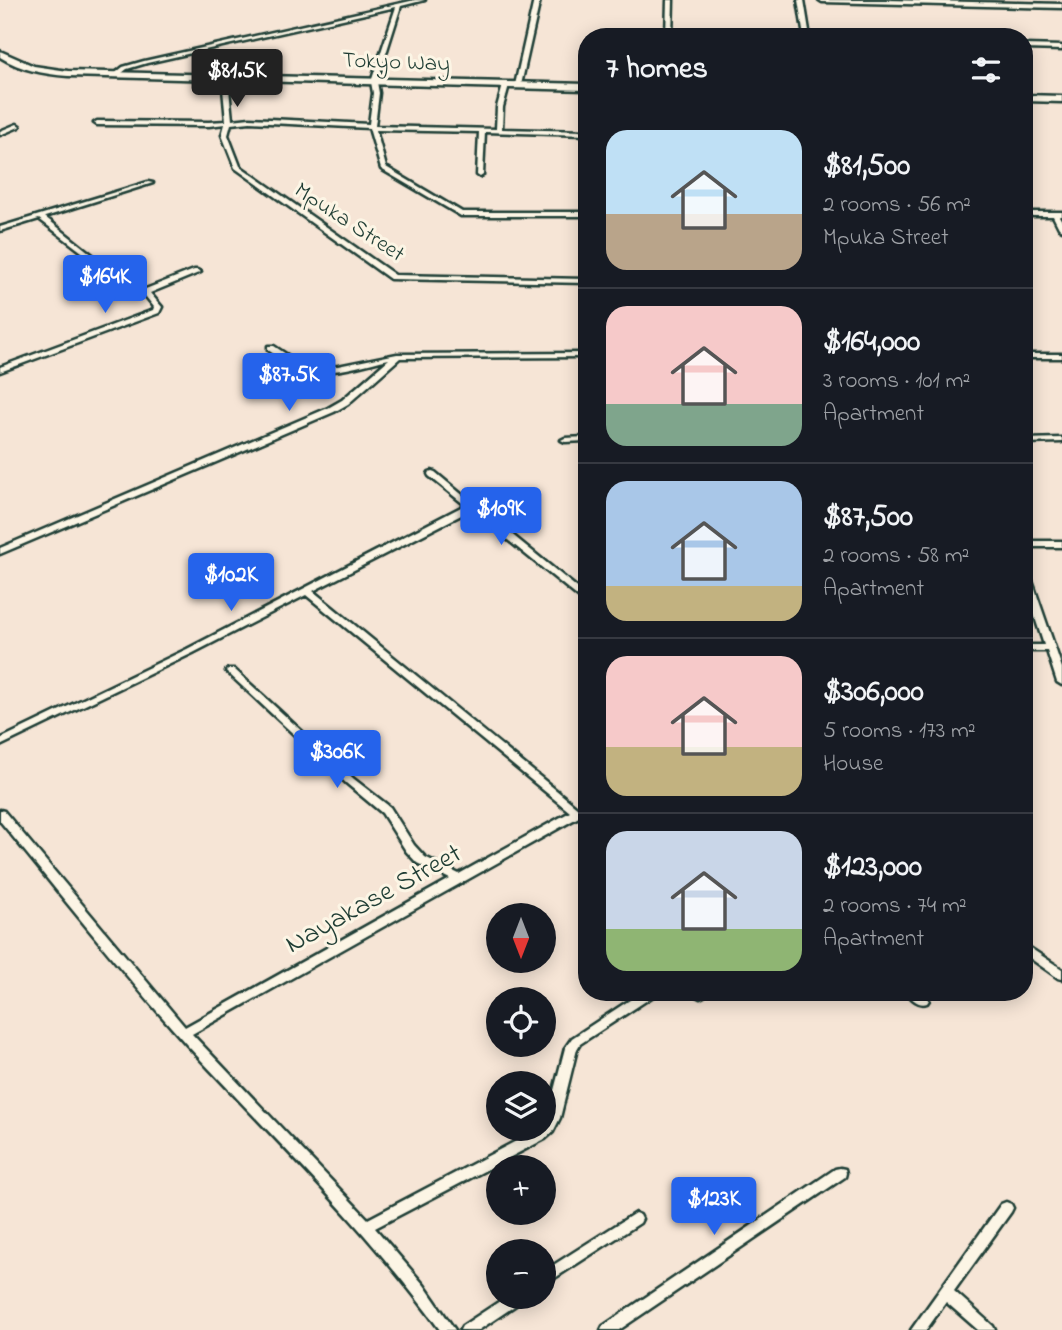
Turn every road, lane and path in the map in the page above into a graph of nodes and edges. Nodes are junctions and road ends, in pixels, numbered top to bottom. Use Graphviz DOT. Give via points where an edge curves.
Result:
graph roads {
  1 [pos="422,0"];
  2 [pos="537,0"];
  3 [pos="670,0"];
  4 [pos="801,0"];
  5 [pos="822,0"];
  6 [pos="400,5"];
  7 [pos="1062,6"];
  8 [pos="669,28"];
  9 [pos="806,28"];
  10 [pos="1033,47"];
  11 [pos="1062,48"];
  12 [pos="0,53"];
  13 [pos="116,75"];
  14 [pos="225,78"];
  15 [pos="374,82"];
  16 [pos="506,85"];
  17 [pos="518,85"];
  18 [pos="578,87"];
  19 [pos="1033,99"];
  20 [pos="1062,99"];
  21 [pos="97,123"];
  22 [pos="228,123"];
  23 [pos="17,126"];
  24 [pos="374,127"];
  25 [pos="499,131"];
  26 [pos="482,132"];
  27 [pos="0,133"];
  28 [pos="578,133"];
  29 [pos="480,175"];
  30 [pos="150,183"];
  31 [pos="578,214"];
  32 [pos="1033,214"];
  33 [pos="1059,214"];
  34 [pos="41,217"];
  35 [pos="1062,228"];
  36 [pos="0,229"];
  37 [pos="97,261"];
  38 [pos="197,272"];
  39 [pos="578,281"];
  40 [pos="271,348"];
  41 [pos="578,355"];
  42 [pos="1033,355"];
  43 [pos="1062,355"];
  44 [pos="398,356"];
  45 [pos="0,370"];
  46 [pos="565,439"];
  47 [pos="578,439"];
  48 [pos="1062,440"];
  49 [pos="1033,441"];
  50 [pos="432,474"];
  51 [pos="473,505"];
  52 [pos="1033,544"];
  53 [pos="1062,544"];
  54 [pos="0,551"];
  55 [pos="306,590"];
  56 [pos="578,592"];
  57 [pos="1033,599"];
  58 [pos="1033,648"];
  59 [pos="1049,648"];
  60 [pos="231,671"];
  61 [pos="1062,682"];
  62 [pos="0,743"];
  63 [pos="578,808"];
  64 [pos="578,813"];
  65 [pos="0,814"];
  66 [pos="460,879"];
  67 [pos="1033,955"];
  68 [pos="1062,975"];
  69 [pos="637,1001"];
  70 [pos="184,1033"];
  71 [pos="840,1173"];
  72 [pos="1006,1208"];
  73 [pos="635,1219"];
  74 [pos="366,1226"];
  75 [pos="556,1271"];
  76 [pos="946,1292"];
  77 [pos="499,1309"];
  78 [pos="448,1330"];
  79 [pos="467,1330"];
  80 [pos="608,1330"];
  81 [pos="918,1330"];
  82 [pos="988,1330"];
  1 -- 6 [label="street"];
  2 -- 17 [label="street"];
  3 -- 8 [label="street"];
  4 -- 9 [label="street"];
  5 -- 7 [label="street"];
  6 -- 13 [label="street" via="146,62"];
  6 -- 15 [label="street"];
  10 -- 11 [label="street"];
  12 -- 13 [label="street, Tokyo Way" via="37,70"];
  13 -- 14 [label="street, Tokyo Way"];
  14 -- 15 [label="street, Tokyo Way"];
  14 -- 22 [label="street, Mpuka Street"];
  15 -- 16 [label="street, Tokyo Way"];
  15 -- 24 [label="street"];
  16 -- 17 [label="street, Tokyo Way"];
  16 -- 25 [label="street"];
  17 -- 18 [label="street, Tokyo Way"];
  19 -- 20 [label="street"];
  21 -- 22 [label="street"];
  22 -- 24 [label="street"];
  22 -- 39 [label="street, Mpuka Street" via="226,143 240,171 393,277"];
  23 -- 27 [label="street"];
  24 -- 26 [label="street"];
  24 -- 31 [label="street" via="383,168 457,213"];
  25 -- 26 [label="street"];
  25 -- 28 [label="street"];
  26 -- 29 [label="street"];
  30 -- 34 [label="street"];
  32 -- 33 [label="street"];
  33 -- 35 [label="street"];
  34 -- 36 [label="street"];
  34 -- 37 [label="street"];
  38 -- 45 [label="street" via="146,292 158,307 156,311"];
  40 -- 44 [label="street" via="315,369"];
  41 -- 44 [label="street"];
  42 -- 43 [label="street"];
  44 -- 54 [label="street" via="331,410"];
  46 -- 47 [label="street"];
  48 -- 49 [label="street"];
  50 -- 51 [label="street"];
  51 -- 55 [label="street"];
  51 -- 56 [label="street"];
  52 -- 53 [label="street"];
  55 -- 62 [label="street"];
  55 -- 63 [label="street"];
  57 -- 59 [label="street"];
  58 -- 59 [label="street"];
  59 -- 61 [label="street"];
  60 -- 66 [label="street" via="386,810 421,860"];
  64 -- 66 [label="street, Nayakase Street"];
  65 -- 70 [label="street"];
  66 -- 70 [label="street, Nayakase Street"];
  67 -- 68 [label="street"];
  69 -- 74 [label="street" via="571,1048 550,1128"];
  70 -- 74 [label="street"];
  71 -- 80 [label="street"];
  72 -- 76 [label="street"];
  73 -- 75 [label="street"];
  74 -- 78 [label="street"];
  76 -- 81 [label="street"];
  76 -- 82 [label="street"];
  77 -- 79 [label="street"];
}
